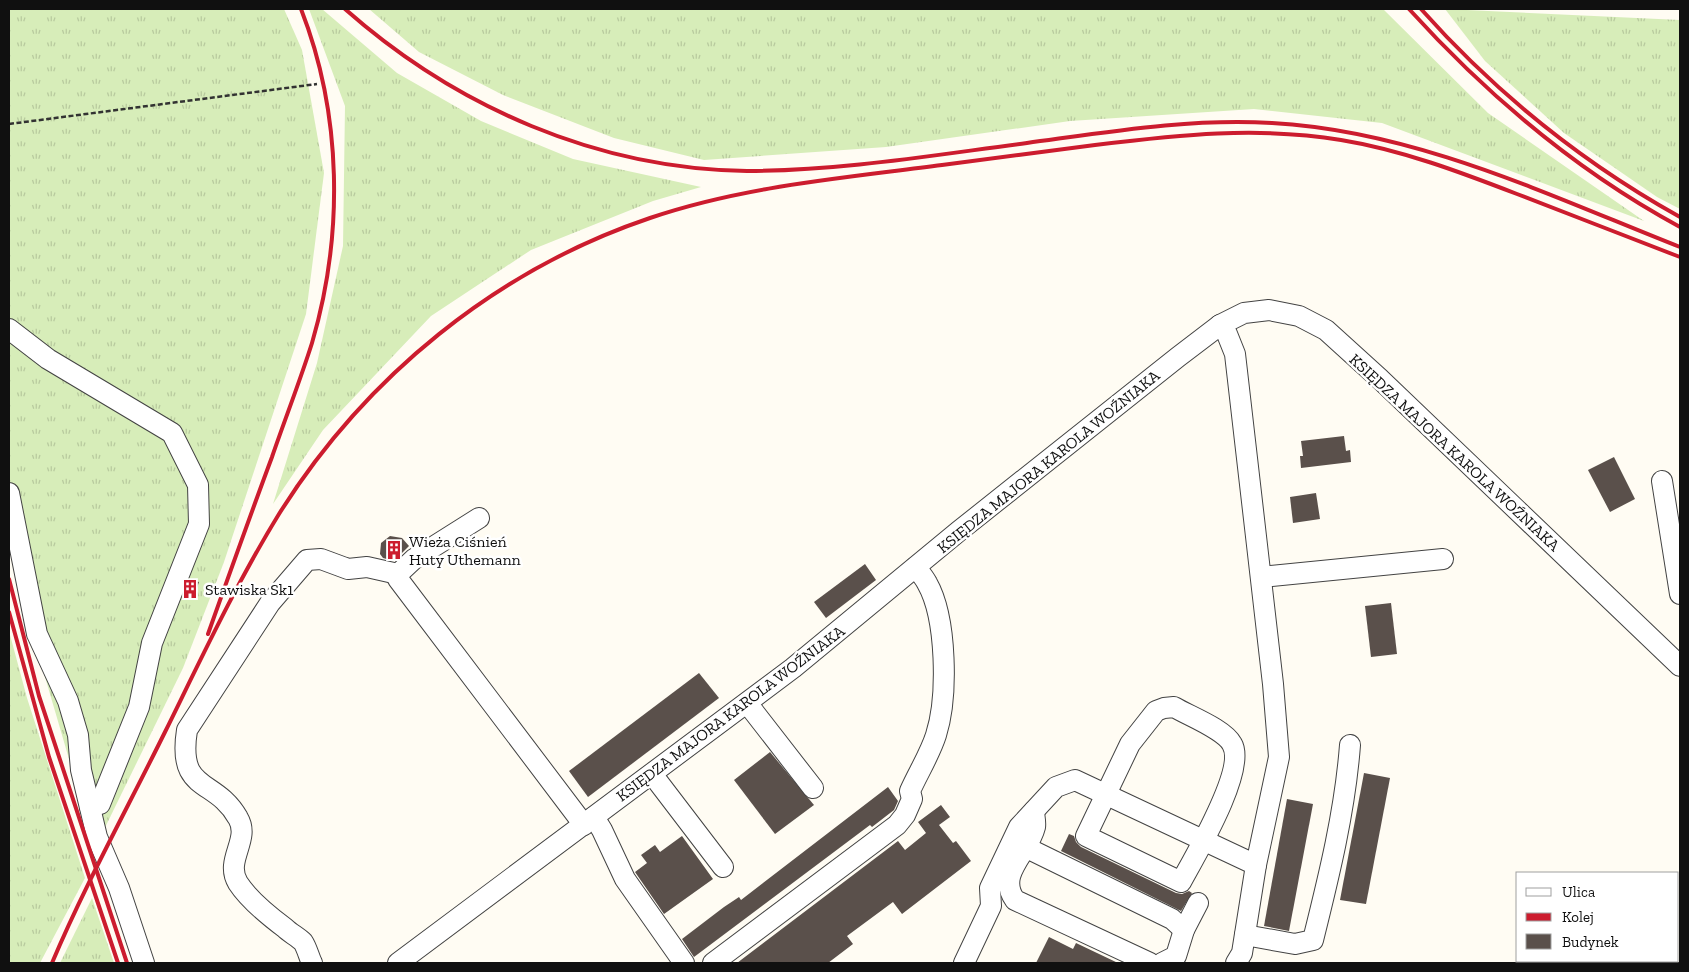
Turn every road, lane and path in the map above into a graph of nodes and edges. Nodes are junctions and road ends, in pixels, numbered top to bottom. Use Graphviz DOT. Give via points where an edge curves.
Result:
graph roads {
  1 [pos="317,84"];
  2 [pos="9,124"];
  3 [pos="1220,325"];
  4 [pos="9,329"];
  5 [pos="1662,481"];
  6 [pos="9,493"];
  7 [pos="479,518"];
  8 [pos="1443,560"];
  9 [pos="916,567"];
  10 [pos="398,574"];
  11 [pos="1261,577"];
  12 [pos="1680,594"];
  13 [pos="1680,666"];
  14 [pos="747,703"];
  15 [pos="1350,745"];
  16 [pos="652,774"];
  17 [pos="813,788"];
  18 [pos="1106,794"];
  19 [pos="90,807"];
  20 [pos="1034,811"];
  21 [pos="589,821"];
  22 [pos="1202,841"];
  23 [pos="1025,847"];
  24 [pos="1256,865"];
  25 [pos="723,867"];
  26 [pos="1198,903"];
  27 [pos="1184,930"];
  28 [pos="1245,935"];
  29 [pos="144,963"];
  30 [pos="312,963"];
  31 [pos="398,963"];
  32 [pos="684,963"];
  33 [pos="714,963"];
  34 [pos="964,963"];
  35 [pos="1150,963"];
  36 [pos="1162,963"];
  37 [pos="1236,963"];
  1 -- 2 [label="path"];
  3 -- 9 [label="street, KSIĘDZA MAJORA KAROLA WOŹNIAKA"];
  3 -- 11 [label="street" via="1235,354"];
  3 -- 13 [label="street, KSIĘDZA MAJORA KAROLA WOŹNIAKA" via="1244,313 1269,310 1299,316 1326,330"];
  4 -- 19 [label="street" via="48,359 172,433 198,485 199,524 152,643 139,707 100,804"];
  5 -- 12 [label="street"];
  6 -- 19 [label="street" via="37,634 68,701 78,735 81,770"];
  7 -- 10 [label="street" via="414,559"];
  8 -- 11 [label="street"];
  9 -- 14 [label="street, KSIĘDZA MAJORA KAROLA WOŹNIAKA"];
  9 -- 33 [label="street" via="928,584 935,604 941,633 944,684 936,736 910,791 912,799 905,814 897,825"];
  10 -- 21 [label="street" via="398,579"];
  10 -- 30 [label="street" via="367,567 348,569 321,559 307,560 270,603 187,730 184,751 191,774 231,808 243,831 233,863 238,884 268,915 303,943"];
  11 -- 24 [label="street" via="1279,758"];
  14 -- 16 [label="street, KSIĘDZA MAJORA KAROLA WOŹNIAKA"];
  14 -- 17 [label="street"];
  15 -- 28 [label="street" via="1347,780 1313,940 1295,944"];
  16 -- 21 [label="street, KSIĘDZA MAJORA KAROLA WOŹNIAKA"];
  16 -- 25 [label="street"];
  18 -- 20 [label="street" via="1074,780 1056,787"];
  18 -- 22 [label="street"];
  18 -- 22 [label="street" via="1086,836 1182,882"];
  18 -- 22 [label="street" via="1130,744 1156,712 1174,707 1226,736 1236,756 1228,790"];
  19 -- 29 [label="street" via="96,837 119,888"];
  20 -- 23 [label="street" via="1036,826"];
  20 -- 34 [label="street" via="1019,827 990,888 991,906"];
  21 -- 31 [label="street, KSIĘDZA MAJORA KAROLA WOŹNIAKA"];
  21 -- 32 [label="street" via="602,830 625,879"];
  22 -- 24 [label="street"];
  23 -- 27 [label="street" via="1172,919"];
  23 -- 35 [label="street" via="1009,876 1009,891 1015,900"];
  24 -- 28 [label="street"];
  26 -- 27 [label="street"];
  27 -- 36 [label="street" via="1176,956"];
  28 -- 37 [label="street" via="1242,953"];
}
